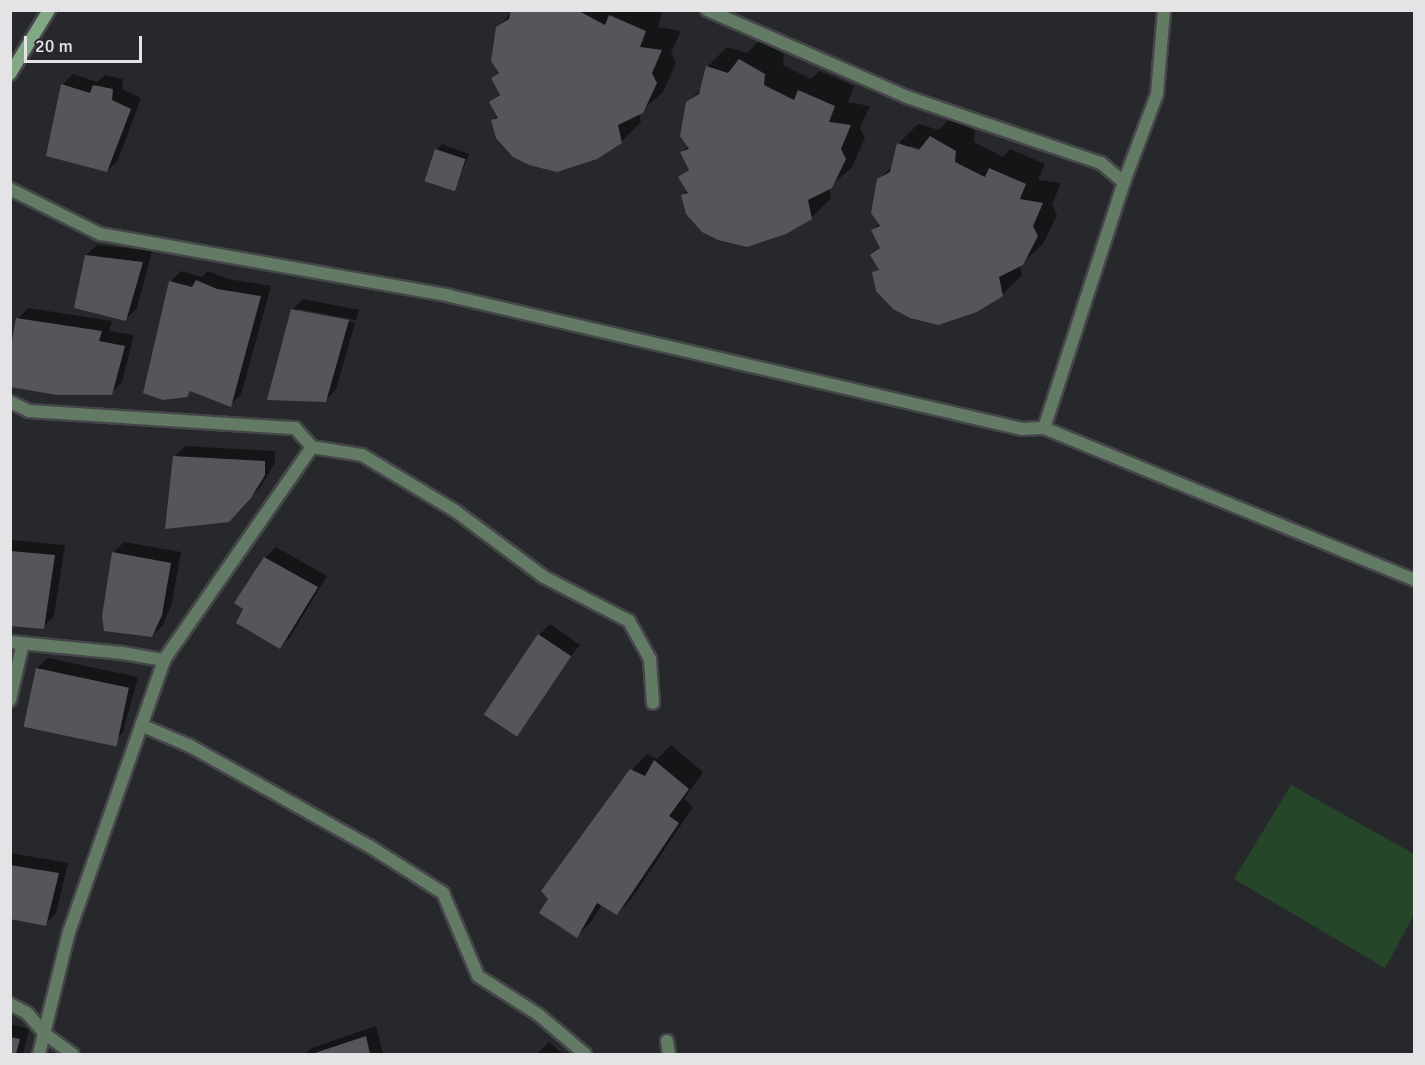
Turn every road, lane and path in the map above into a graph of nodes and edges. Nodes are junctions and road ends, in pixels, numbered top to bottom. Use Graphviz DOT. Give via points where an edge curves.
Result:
graph roads {
  1 [pos="49,10"];
  2 [pos="707,10"];
  3 [pos="1164,10"];
  4 [pos="10,74"];
  5 [pos="1124,182"];
  6 [pos="10,189"];
  7 [pos="10,402"];
  8 [pos="1044,428"];
  9 [pos="312,447"];
  10 [pos="1414,580"];
  11 [pos="17,642"];
  12 [pos="164,660"];
  13 [pos="10,700"];
  14 [pos="653,703"];
  15 [pos="141,725"];
  16 [pos="10,1004"];
  17 [pos="45,1034"];
  18 [pos="667,1041"];
  19 [pos="39,1054"];
  20 [pos="73,1054"];
  21 [pos="585,1054"];
  22 [pos="669,1054"];
  1 -- 4 [label="street"];
  2 -- 5 [label="street" via="907,97 1101,163"];
  3 -- 5 [label="street" via="1157,94"];
  5 -- 8 [label="street"];
  6 -- 8 [label="street" via="100,234 450,296 1022,429"];
  7 -- 9 [label="street" via="29,411 295,428"];
  8 -- 10 [label="street"];
  9 -- 12 [label="street"];
  9 -- 14 [label="street" via="362,455 454,510 544,577 629,621 650,659"];
  11 -- 12 [label="street"];
  11 -- 13 [label="street"];
  12 -- 15 [label="street"];
  15 -- 17 [label="street" via="69,932"];
  15 -- 21 [label="street" via="190,746 369,846 443,893 478,976 538,1015"];
  16 -- 17 [label="street" via="27,1012"];
  17 -- 19 [label="street"];
  17 -- 20 [label="street"];
  18 -- 22 [label="street"];
}
